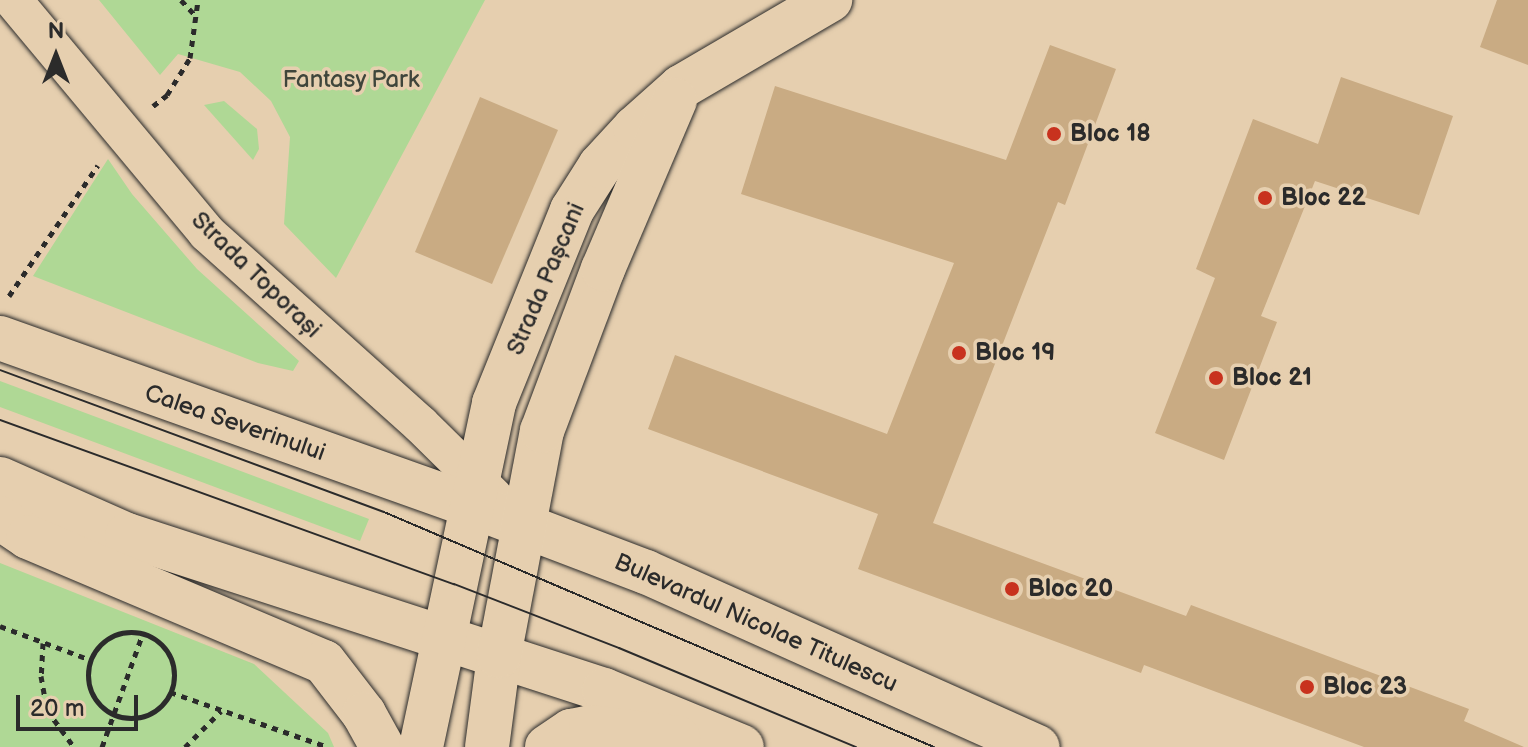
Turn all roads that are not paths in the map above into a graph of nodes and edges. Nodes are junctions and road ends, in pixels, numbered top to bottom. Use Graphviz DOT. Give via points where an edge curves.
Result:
graph roads {
  1 [pos="13,0"];
  2 [pos="830,0"];
  3 [pos="681,87"];
  4 [pos="4,318"];
  5 [pos="0,479"];
  6 [pos="474,493"];
  7 [pos="0,518"];
  8 [pos="525,527"];
  9 [pos="442,638"];
  10 [pos="499,656"];
  11 [pos="382,747"];
  12 [pos="421,747"];
  13 [pos="487,747"];
  14 [pos="547,747"];
  15 [pos="741,747"];
  16 [pos="1038,747"];
  1 -- 6 [label="street, Strada Toporași" via="207,233 420,424"];
  2 -- 3 [label="main road, Strada Pașcani"];
  3 -- 6 [label="main road, Strada Pașcani" via="600,166 572,210 494,403"];
  3 -- 8 [label="main road, Strada Pașcani" via="564,365 542,431"];
  4 -- 6 [label="main road, Calea Severinului"];
  5 -- 9 [label="main road" via="127,535"];
  6 -- 8 [label="main road, Bulevardul Nicolae Titulescu"];
  6 -- 9 [label="main road, Strada Pașcani"];
  7 -- 11 [label="main road" via="28,537 324,662"];
  8 -- 10 [label="main road, Strada Pașcani"];
  8 -- 16 [label="main road, Bulevardul Nicolae Titulescu" via="646,572"];
  9 -- 10 [label="main road"];
  9 -- 12 [label="main road, Strada Pașcani"];
  10 -- 13 [label="main road, Strada Pașcani"];
  10 -- 15 [label="main road" via="604,690"];
  14 -- 15 [label="main road" via="571,731 591,727"];
}
